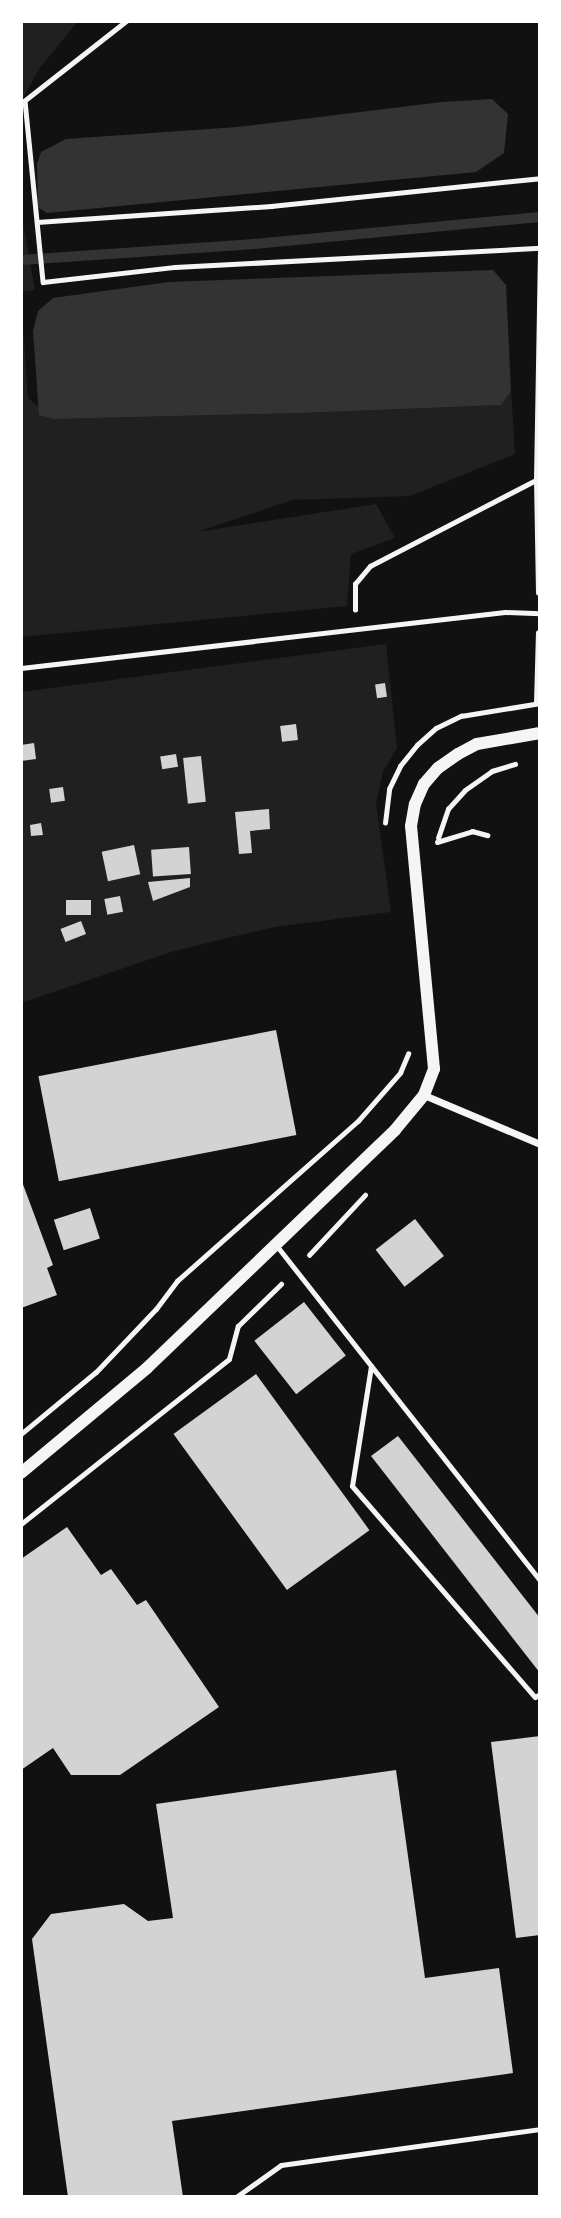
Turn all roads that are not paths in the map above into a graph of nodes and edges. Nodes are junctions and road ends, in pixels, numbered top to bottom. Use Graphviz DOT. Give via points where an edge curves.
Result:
graph roads {
  1 [pos="539,613"];
  2 [pos="21,668"];
  3 [pos="540,733"];
  4 [pos="424,1095"];
  5 [pos="540,1144"];
  6 [pos="276,1245"];
  7 [pos="371,1366"];
  8 [pos="21,1473"];
  9 [pos="540,1581"];
  10 [pos="540,1694"];
  11 [pos="540,2129"];
  12 [pos="236,2197"];
  1 -- 2 [label="lane" via="505,612"];
  3 -- 4 [label="street" via="477,744 458,754 424,784 415,804 411,826 434,1069"];
  4 -- 5 [label="street"];
  4 -- 6 [label="street" via="395,1130"];
  6 -- 7 [label="lane"];
  6 -- 8 [label="street" via="138,1377"];
  7 -- 9 [label="lane"];
  7 -- 10 [label="lane" via="352,1486 535,1698"];
  11 -- 12 [label="lane" via="281,2165"];
}
